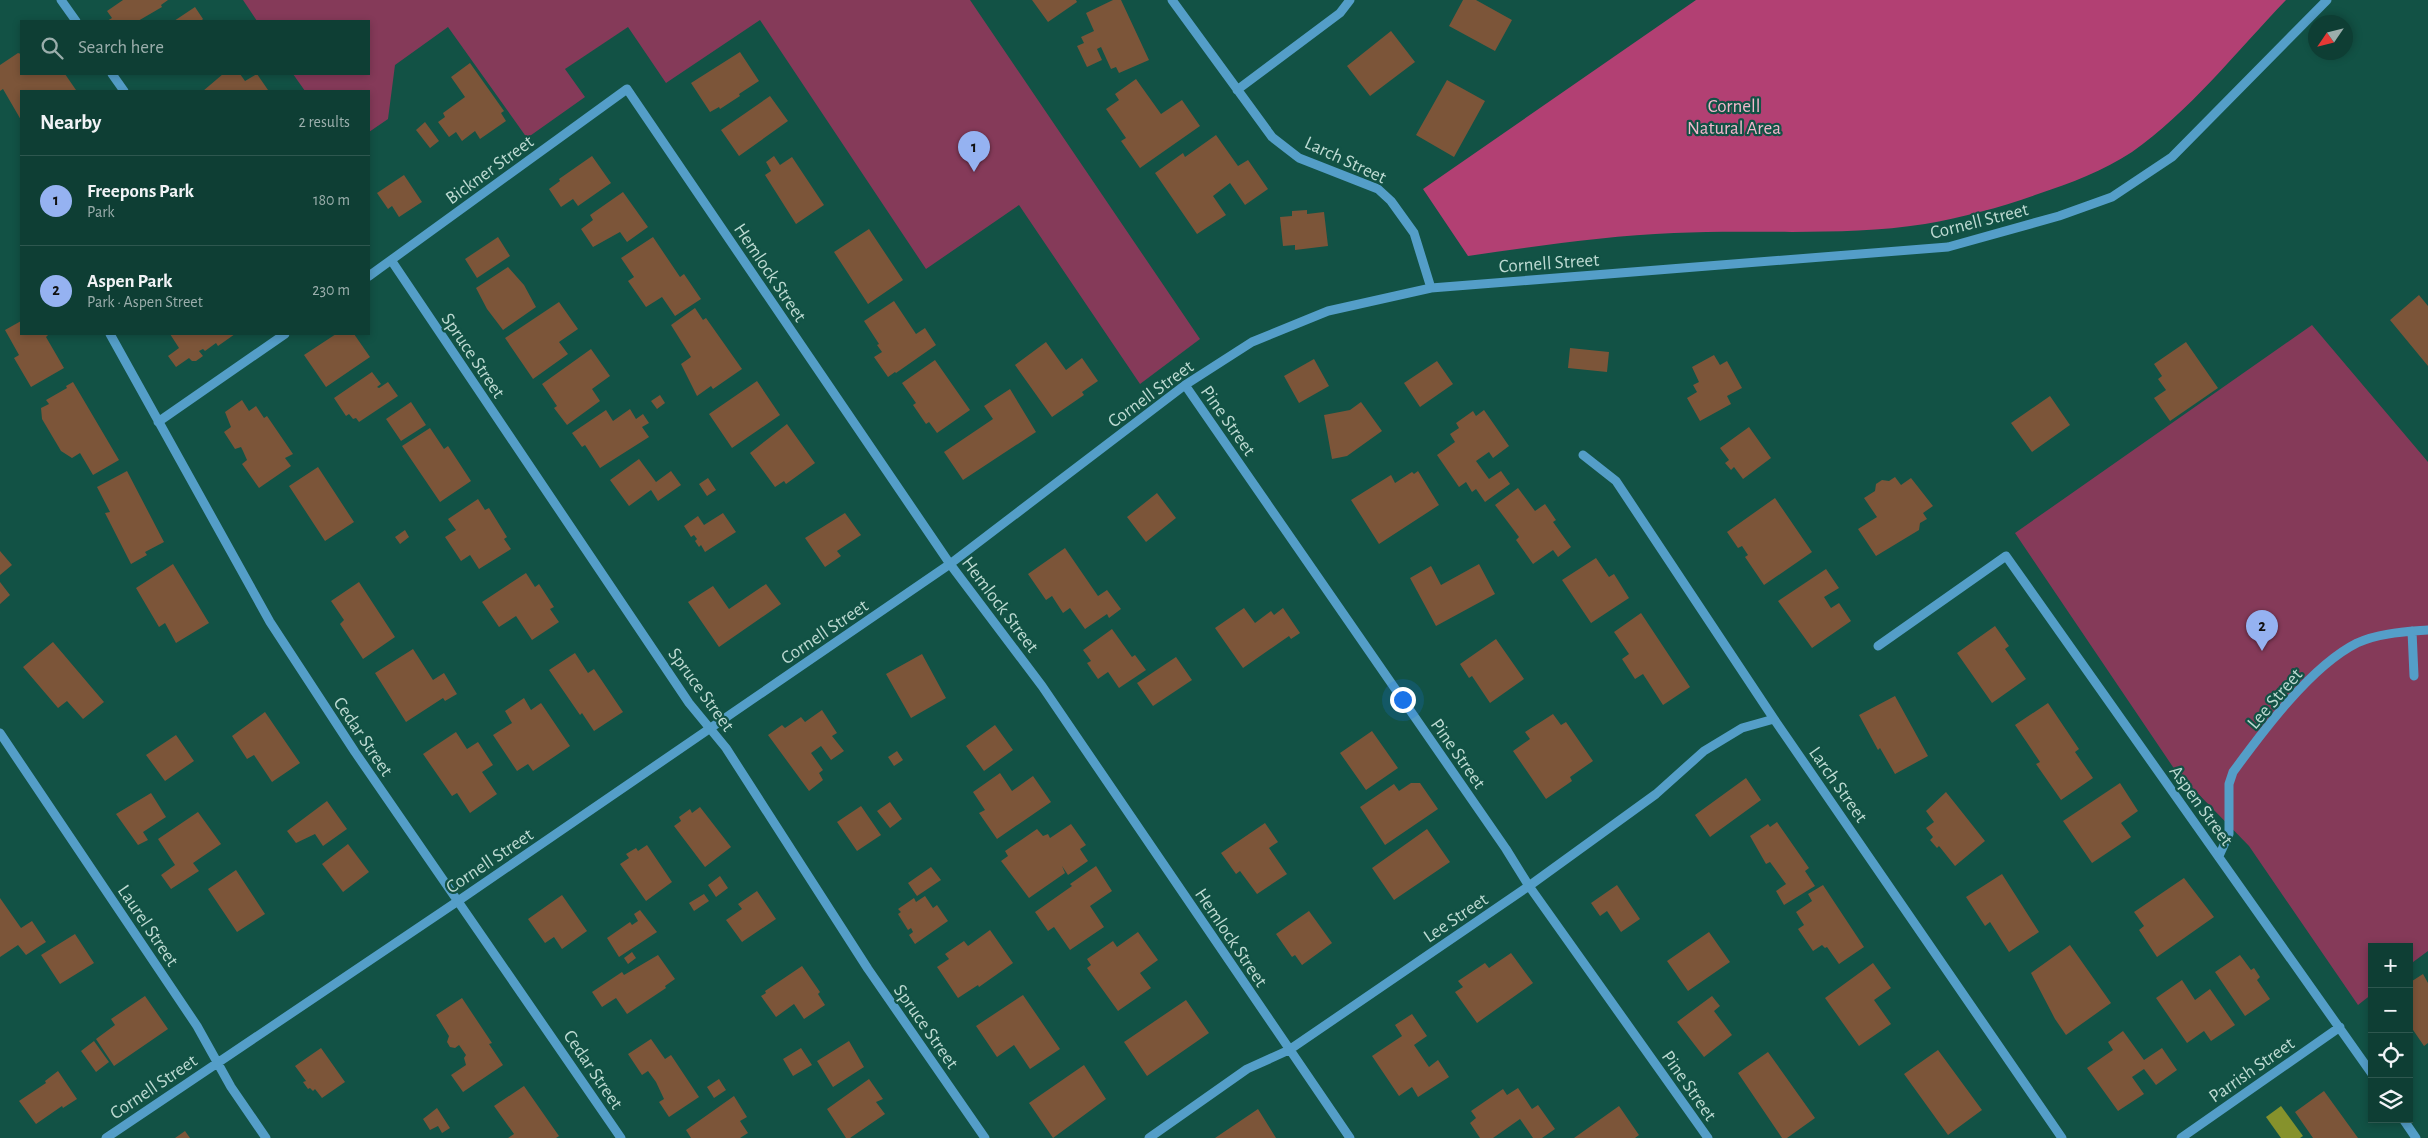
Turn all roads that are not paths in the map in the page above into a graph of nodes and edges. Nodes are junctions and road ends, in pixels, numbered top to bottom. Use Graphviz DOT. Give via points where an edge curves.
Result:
graph roads {
  1 [pos="61,0"];
  2 [pos="1172,0"];
  3 [pos="1350,0"];
  4 [pos="2328,0"];
  5 [pos="75,20"];
  6 [pos="113,75"];
  7 [pos="627,89"];
  8 [pos="123,90"];
  9 [pos="1237,90"];
  10 [pos="391,260"];
  11 [pos="370,275"];
  12 [pos="1431,288"];
  13 [pos="111,335"];
  14 [pos="284,335"];
  15 [pos="1185,386"];
  16 [pos="158,422"];
  17 [pos="1583,455"];
  18 [pos="950,564"];
  19 [pos="2428,630"];
  20 [pos="2412,631"];
  21 [pos="1878,646"];
  22 [pos="2414,676"];
  23 [pos="1774,719"];
  24 [pos="710,729"];
  25 [pos="0,733"];
  26 [pos="2219,856"];
  27 [pos="1529,886"];
  28 [pos="458,901"];
  29 [pos="2340,1027"];
  30 [pos="1289,1050"];
  31 [pos="217,1062"];
  32 [pos="2368,1068"];
  33 [pos="2406,1123"];
  34 [pos="106,1138"];
  35 [pos="266,1138"];
  36 [pos="621,1138"];
  37 [pos="985,1138"];
  38 [pos="1149,1138"];
  39 [pos="1350,1138"];
  40 [pos="1708,1138"];
  41 [pos="2062,1138"];
  42 [pos="2181,1138"];
  43 [pos="2416,1138"];
  1 -- 5 [label="street"];
  2 -- 9 [label="street, Larch Street"];
  3 -- 9 [label="street" via="1340,13"];
  4 -- 12 [label="street, Cornell Street" via="2172,157 2112,197 2059,216 1948,247"];
  6 -- 8 [label="street"];
  7 -- 10 [label="street, Bickner Street"];
  7 -- 18 [label="street, Hemlock Street"];
  9 -- 12 [label="street, Larch Street" via="1272,137 1299,158 1378,189 1391,201 1414,233"];
  10 -- 11 [label="street, Bickner Street"];
  10 -- 24 [label="street, Spruce Street" via="689,703"];
  12 -- 15 [label="street, Cornell Street" via="1328,311 1252,342"];
  13 -- 16 [label="street, Cedar Street"];
  14 -- 16 [label="street"];
  15 -- 18 [label="street, Cornell Street"];
  15 -- 27 [label="street, Pine Street"];
  16 -- 28 [label="street, Cedar Street" via="270,622"];
  17 -- 23 [label="street, Larch Street" via="1616,481"];
  18 -- 24 [label="street, Cornell Street"];
  18 -- 30 [label="street, Hemlock Street" via="1042,686"];
  19 -- 20 [label="street, Lee Street"];
  20 -- 22 [label="street"];
  20 -- 26 [label="street, Lee Street" via="2357,644 2328,663 2288,703 2233,772 2228,784 2229,834"];
  21 -- 26 [label="street, Aspen Street" via="2006,556"];
  23 -- 27 [label="street, Lee Street" via="1742,728 1704,752 1656,794"];
  23 -- 41 [label="street, Larch Street"];
  24 -- 28 [label="street, Cornell Street"];
  24 -- 37 [label="street, Spruce Street" via="726,748 868,969"];
  25 -- 31 [label="street, Laurel Street"];
  26 -- 29 [label="street, Aspen Street"];
  27 -- 30 [label="street, Lee Street"];
  27 -- 40 [label="street, Pine Street"];
  28 -- 31 [label="street, Cornell Street"];
  28 -- 36 [label="street, Cedar Street"];
  29 -- 32 [label="street, Aspen Street"];
  29 -- 42 [label="street, Parrish Street"];
  30 -- 38 [label="street, Lee Street" via="1247,1070"];
  30 -- 39 [label="street, Hemlock Street"];
  31 -- 34 [label="street, Cornell Street"];
  31 -- 35 [label="street, Laurel Street"];
  33 -- 43 [label="street"];
}
